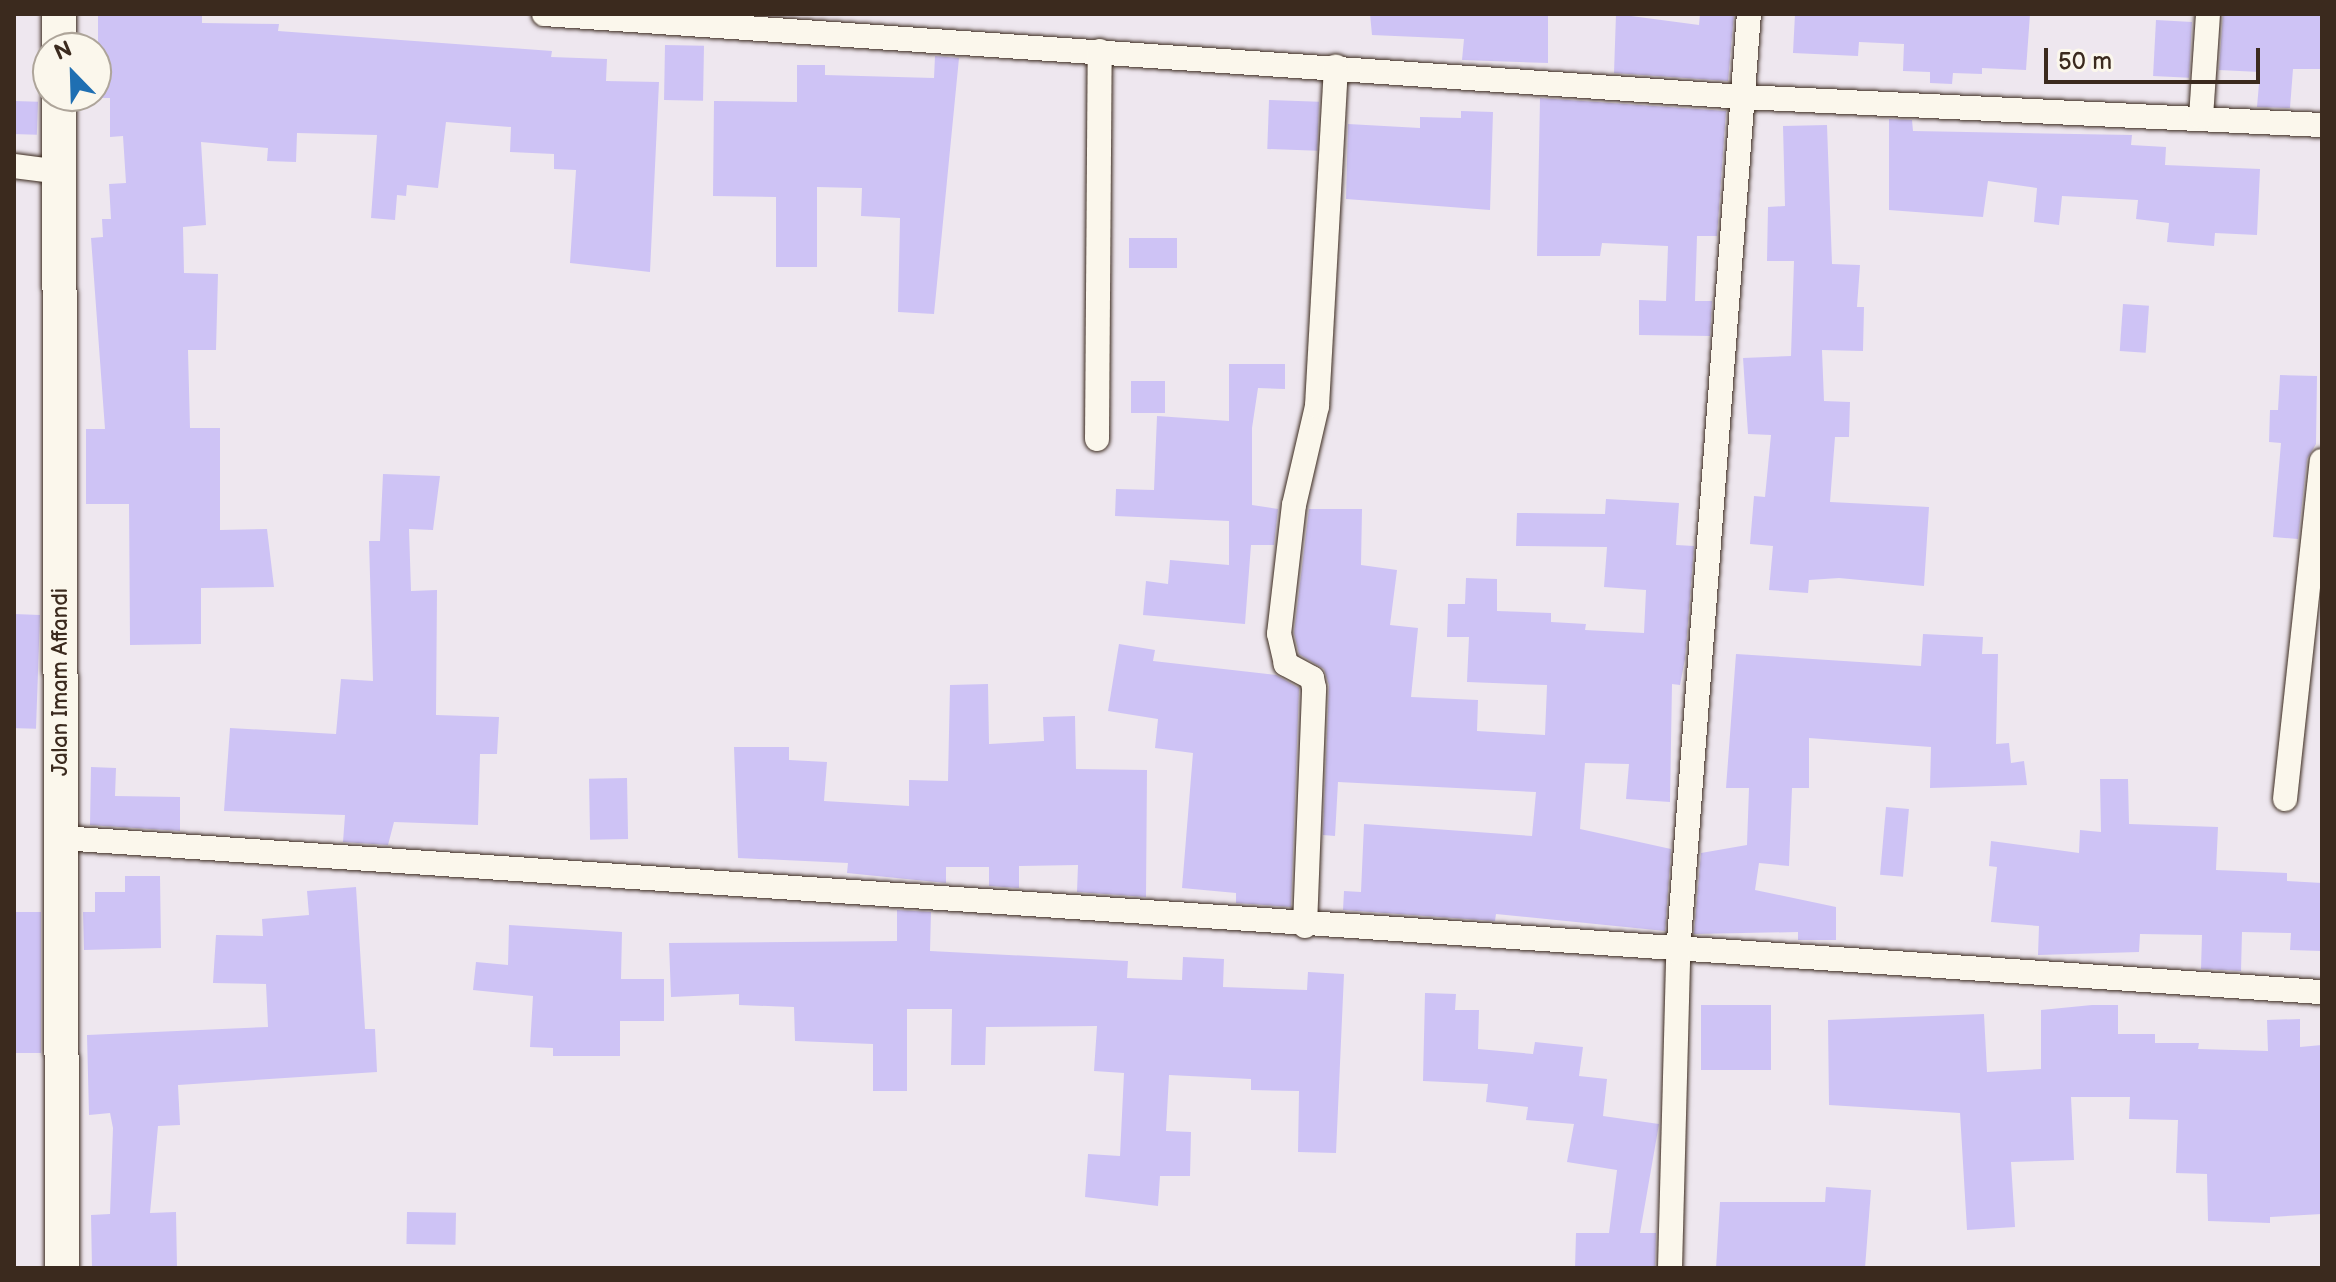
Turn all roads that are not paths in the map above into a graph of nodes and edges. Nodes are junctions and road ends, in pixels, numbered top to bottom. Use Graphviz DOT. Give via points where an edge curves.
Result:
graph roads {
  1 [pos="544,14"];
  2 [pos="1749,14"];
  3 [pos="2208,14"];
  4 [pos="1100,51"];
  5 [pos="1336,67"];
  6 [pos="1743,97"];
  7 [pos="59,112"];
  8 [pos="2201,117"];
  9 [pos="2322,125"];
  10 [pos="14,166"];
  11 [pos="60,172"];
  12 [pos="1097,439"];
  13 [pos="2322,461"];
  14 [pos="2285,799"];
  15 [pos="61,838"];
  16 [pos="1305,926"];
  17 [pos="1678,953"];
  18 [pos="2322,992"];
  19 [pos="62,1268"];
  20 [pos="1670,1268"];
  1 -- 4 [label="street"];
  2 -- 6 [label="street"];
  3 -- 8 [label="street"];
  4 -- 5 [label="street"];
  4 -- 12 [label="street"];
  5 -- 6 [label="street"];
  5 -- 16 [label="street" via="1317,406 1294,505 1279,634 1286,664 1312,678 1314,688"];
  6 -- 8 [label="street"];
  6 -- 17 [label="street"];
  7 -- 11 [label="street, Jalan Imam Affandi"];
  8 -- 9 [label="street"];
  10 -- 11 [label="street"];
  11 -- 15 [label="street, Jalan Imam Affandi"];
  13 -- 14 [label="street"];
  15 -- 16 [label="street"];
  15 -- 19 [label="street, Jalan Imam Affandi"];
  16 -- 17 [label="street"];
  17 -- 18 [label="street"];
  17 -- 20 [label="street"];
}
